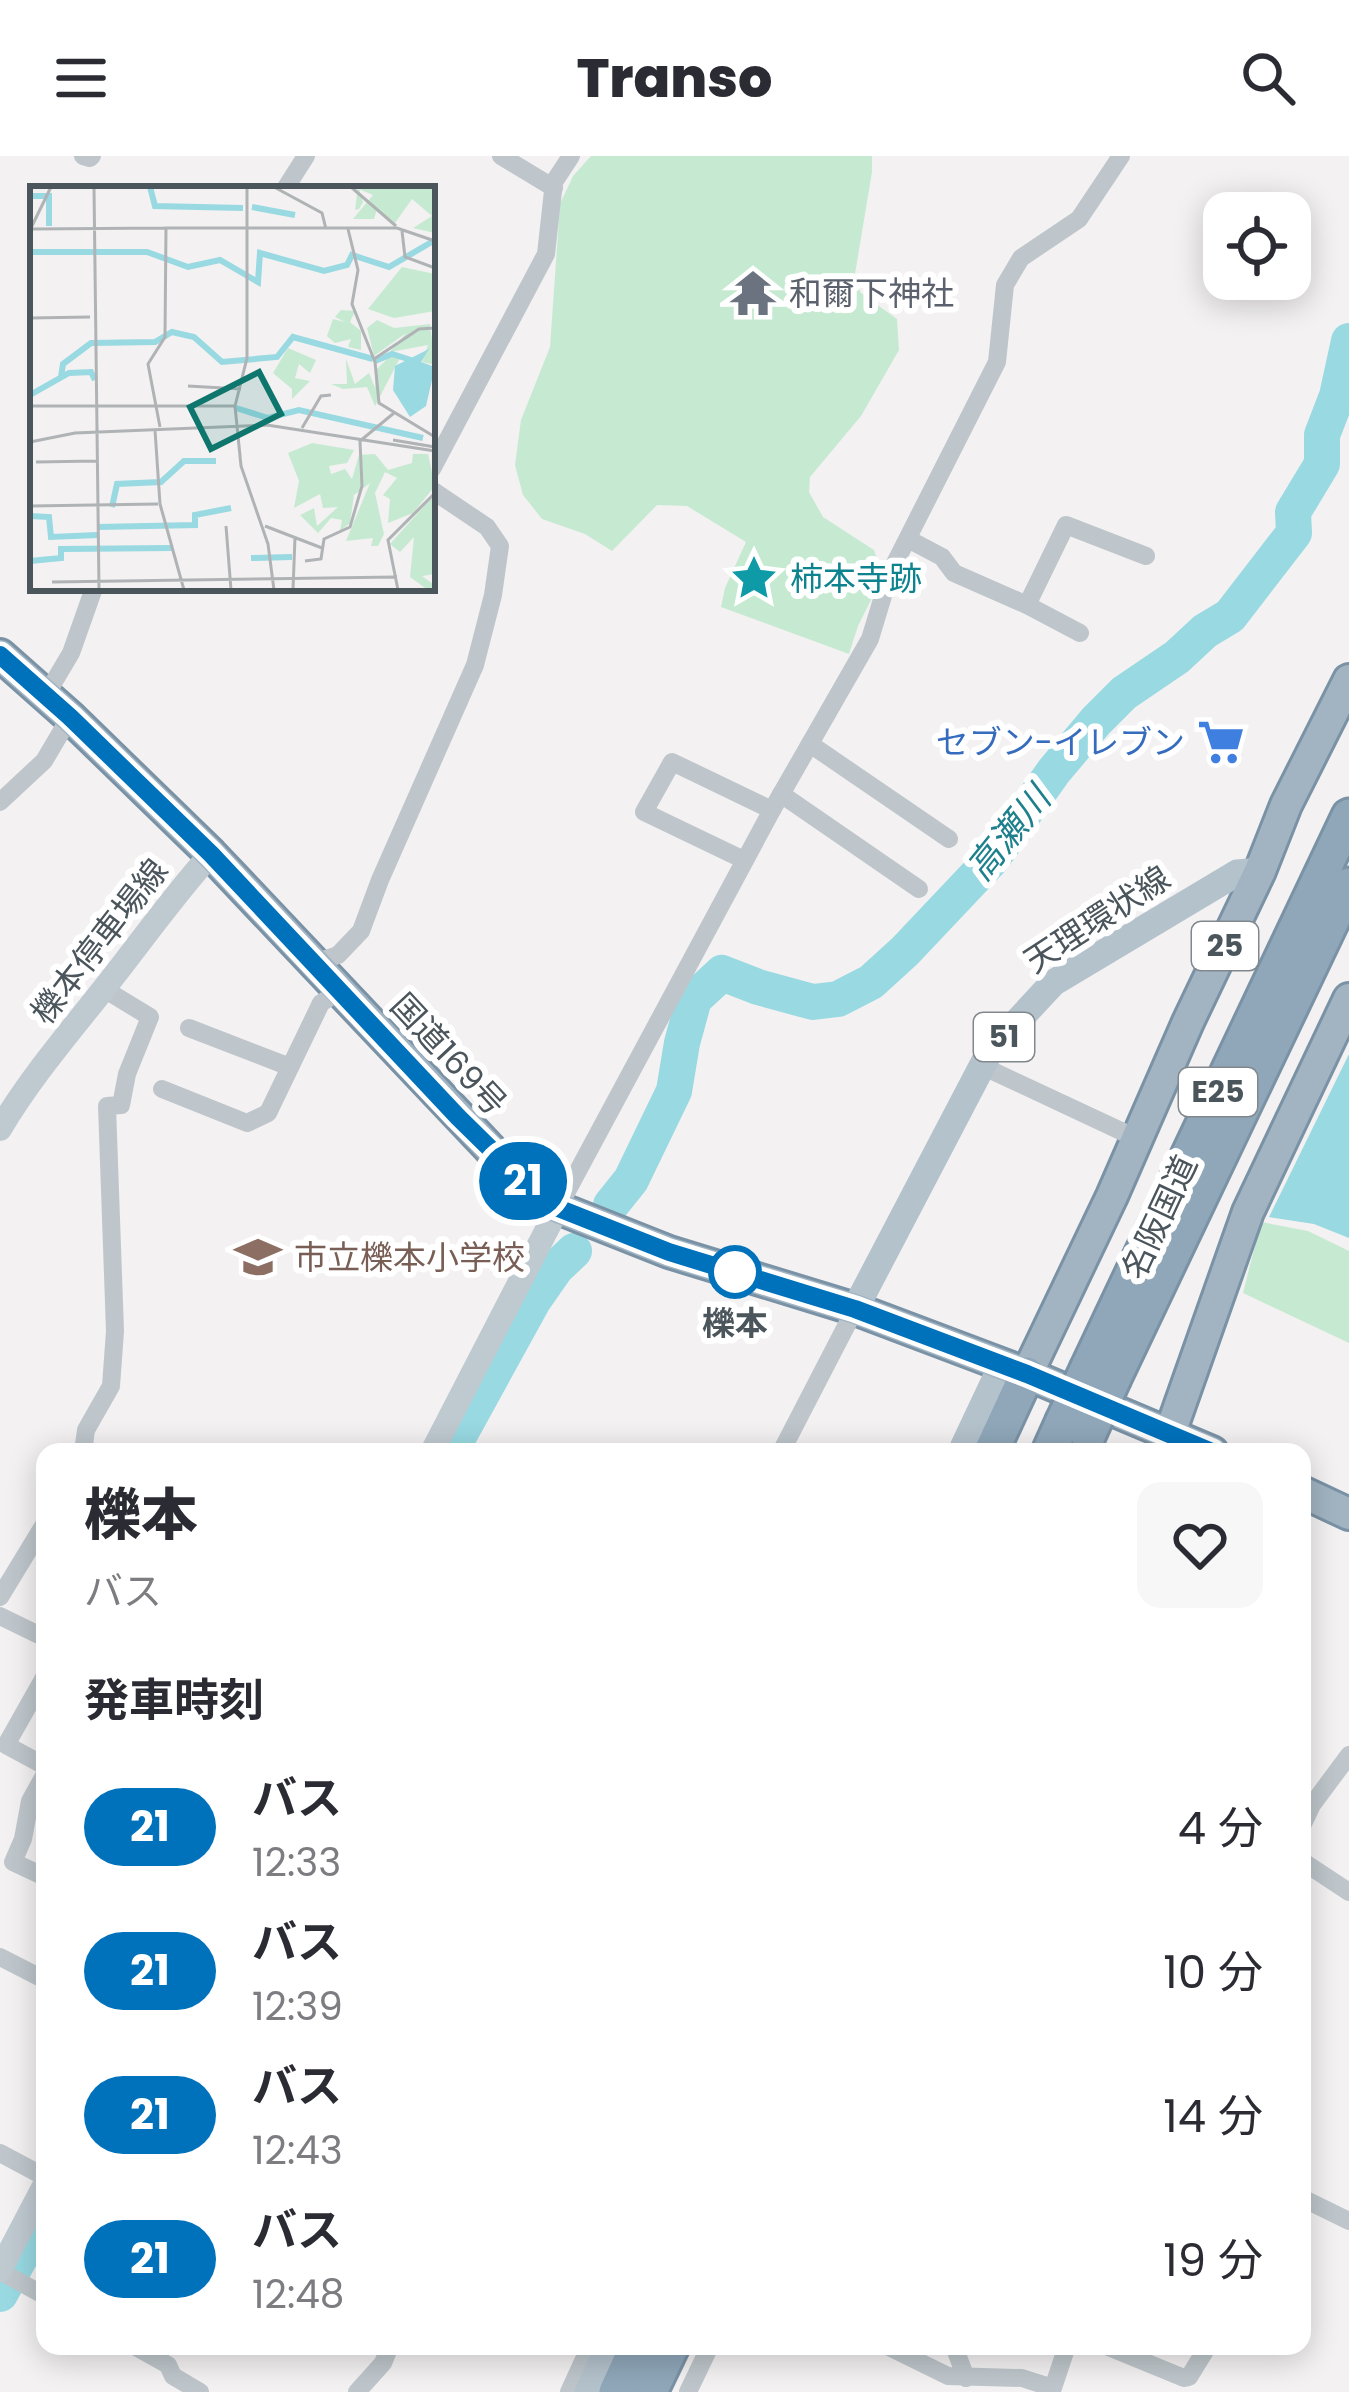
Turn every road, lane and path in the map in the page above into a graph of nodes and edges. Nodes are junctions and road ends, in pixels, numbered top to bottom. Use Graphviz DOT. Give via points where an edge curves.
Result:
graph roads {
  1 [pos="83,156"];
  2 [pos="92,156"];
  3 [pos="306,156"];
  4 [pos="501,156"];
  5 [pos="571,156"];
  6 [pos="1121,156"];
  7 [pos="287,186"];
  8 [pos="554,188"];
  9 [pos="435,463"];
  10 [pos="435,492"];
  11 [pos="908,539"];
  12 [pos="1146,556"];
  13 [pos="93,591"];
  14 [pos="1027,605"];
  15 [pos="1080,633"];
  16 [pos="0,655"];
  17 [pos="1349,680"];
  18 [pos="46,695"];
  19 [pos="70,717"];
  20 [pos="810,744"];
  21 [pos="0,802"];
  22 [pos="777,802"];
  23 [pos="1349,816"];
  24 [pos="949,839"];
  25 [pos="211,854"];
  26 [pos="744,860"];
  27 [pos="1260,871"];
  28 [pos="1349,885"];
  29 [pos="919,889"];
  30 [pos="314,963"];
  31 [pos="104,989"];
  32 [pos="340,991"];
  33 [pos="1349,999"];
  34 [pos="189,1028"];
  35 [pos="982,1066"];
  36 [pos="290,1067"];
  37 [pos="162,1089"];
  38 [pos="0,1130"];
  39 [pos="1138,1138"];
  40 [pos="558,1208"];
  41 [pos="855,1309"];
  42 [pos="1014,1369"];
  43 [pos="1101,1373"];
  44 [pos="1070,1441"];
  45 [pos="84,1443"];
  46 [pos="437,1443"];
  47 [pos="786,1443"];
  48 [pos="967,1443"];
  49 [pos="993,1443"];
  50 [pos="1166,1443"];
  51 [pos="1311,1496"];
  52 [pos="1349,1514"];
  53 [pos="36,1537"];
  54 [pos="0,1597"];
  55 [pos="0,1616"];
  56 [pos="36,1634"];
  57 [pos="36,1692"];
  58 [pos="1349,1755"];
  59 [pos="36,1764"];
  60 [pos="36,1789"];
  61 [pos="1311,1807"];
  62 [pos="1311,1867"];
  63 [pos="36,1873"];
  64 [pos="1349,1892"];
  65 [pos="0,1957"];
  66 [pos="36,1975"];
  67 [pos="0,2153"];
  68 [pos="36,2175"];
  69 [pos="36,2195"];
  70 [pos="1311,2203"];
  71 [pos="1349,2221"];
  72 [pos="10,2235"];
  73 [pos="0,2270"];
  74 [pos="36,2291"];
  75 [pos="150,2355"];
  76 [pos="386,2355"];
  77 [pos="590,2355"];
  78 [pos="605,2355"];
  79 [pos="628,2355"];
  80 [pos="668,2355"];
  81 [pos="706,2355"];
  82 [pos="905,2355"];
  83 [pos="957,2355"];
  84 [pos="1065,2355"];
  85 [pos="1128,2355"];
  86 [pos="1203,2355"];
  87 [pos="966,2378"];
  88 [pos="592,2389"];
  89 [pos="1058,2390"];
  90 [pos="200,2392"];
  91 [pos="357,2392"];
  92 [pos="650,2392"];
  93 [pos="688,2392"];
  1 -- 2 [label="street"];
  3 -- 7 [label="street"];
  4 -- 8 [label="street"];
  5 -- 8 [label="street"];
  6 -- 11 [label="street" via="1079,219 1021,258 1005,285 997,362"];
  8 -- 9 [label="street" via="545,254"];
  10 -- 30 [label="street" via="487,527 500,546 476,665 361,931 338,955"];
  11 -- 14 [label="street" via="943,557 954,573"];
  11 -- 20 [label="street" via="870,639"];
  12 -- 14 [label="street" via="1066,525"];
  13 -- 18 [label="street"];
  14 -- 15 [label="street"];
  16 -- 18 [label="highway, 国道169号"];
  17 -- 27 [label="highway, 25"];
  18 -- 19 [label="highway, 国道169号"];
  19 -- 21 [label="street" via="44,761"];
  19 -- 25 [label="highway, 国道169号"];
  20 -- 22 [label="street"];
  20 -- 24 [label="street"];
  22 -- 26 [label="street"];
  22 -- 26 [label="street" via="671,762 644,812"];
  22 -- 29 [label="street"];
  23 -- 43 [label="highway, 名阪国道 / E25"];
  25 -- 30 [label="highway, 国道169号"];
  25 -- 31 [label="main road, 櫟本停車場線"];
  26 -- 40 [label="street"];
  27 -- 35 [label="main road, 天理環状線 / 51" via="1237,873 1053,983"];
  27 -- 39 [label="highway, 25"];
  28 -- 43 [label="highway, 名阪国道 / E25"];
  30 -- 32 [label="highway, 国道169号"];
  31 -- 38 [label="main road, 櫟本停車場線"];
  31 -- 45 [label="street" via="150,1017 121,1105 107,1106 115,1331 111,1386"];
  32 -- 36 [label="street" via="321,1003"];
  32 -- 40 [label="highway, 国道169号" via="494,1153"];
  33 -- 50 [label="highway" via="1248,1211"];
  34 -- 36 [label="street"];
  35 -- 39 [label="street"];
  35 -- 41 [label="main road, 天理環状線 / 51"];
  36 -- 37 [label="street" via="268,1113 247,1123"];
  39 -- 42 [label="highway, 25"];
  40 -- 41 [label="highway, 国道169号"];
  40 -- 46 [label="main road"];
  41 -- 42 [label="highway, 国道169号"];
  41 -- 47 [label="street"];
  42 -- 48 [label="main road"];
  42 -- 49 [label="highway"];
  42 -- 50 [label="highway, 国道169号"];
  43 -- 44 [label="highway, 名阪国道 / E25, bridge"];
  51 -- 52 [label="highway"];
  53 -- 54 [label="street"];
  55 -- 56 [label="street"];
  57 -- 59 [label="street" via="6,1745"];
  58 -- 61 [label="street"];
  60 -- 63 [label="street" via="13,1862"];
  62 -- 64 [label="street"];
  65 -- 66 [label="street"];
  67 -- 68 [label="street"];
  69 -- 72 [label="main road"];
  70 -- 71 [label="street"];
  72 -- 73 [label="main road"];
  73 -- 74 [label="street"];
  75 -- 90 [label="street"];
  76 -- 91 [label="street"];
  77 -- 88 [label="street"];
  78 -- 88 [label="main road"];
  79 -- 88 [label="highway"];
  80 -- 92 [label="highway"];
  81 -- 93 [label="street"];
  82 -- 87 [label="street"];
  83 -- 87 [label="street"];
  84 -- 89 [label="street"];
  85 -- 86 [label="street" via="1184,2378"];
  87 -- 89 [label="street" via="1022,2378"];
}
